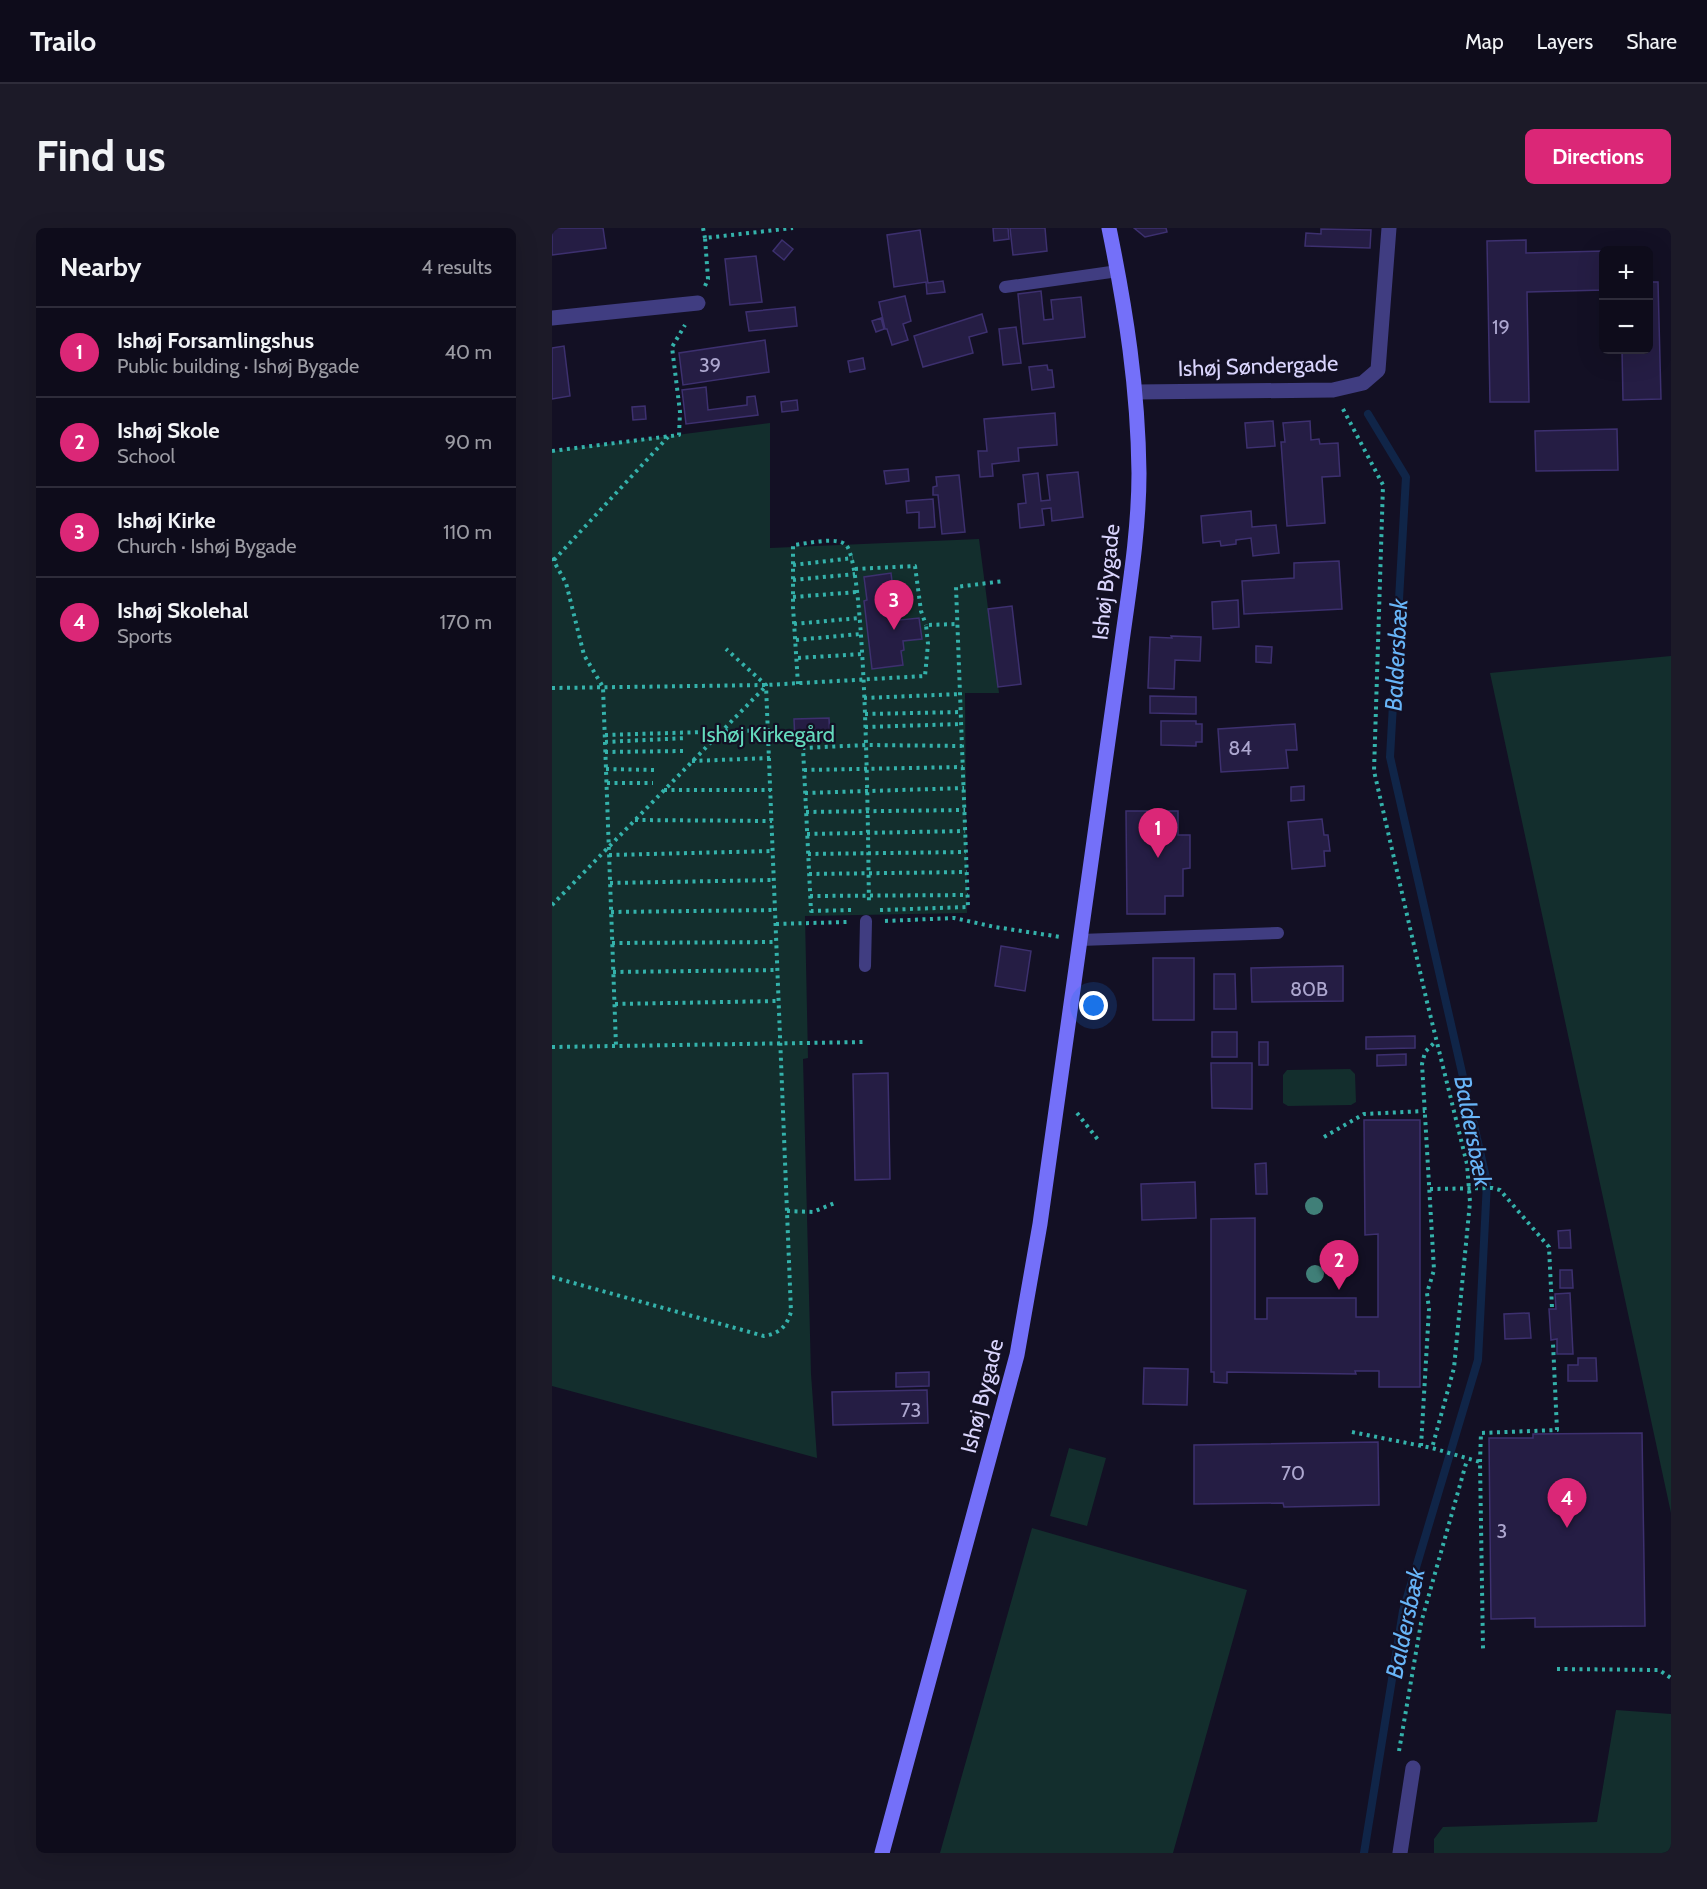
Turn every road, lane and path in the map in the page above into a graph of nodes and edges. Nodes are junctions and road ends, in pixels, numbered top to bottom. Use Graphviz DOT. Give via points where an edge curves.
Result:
graph roads {
  1 [pos="703,228"];
  2 [pos="793,228"];
  3 [pos="1109,228"];
  4 [pos="1389,228"];
  5 [pos="705,238"];
  6 [pos="1118,271"];
  7 [pos="1005,287"];
  8 [pos="698,303"];
  9 [pos="552,318"];
  10 [pos="1333,390"];
  11 [pos="1136,392"];
  12 [pos="669,436"];
  13 [pos="552,451"];
  14 [pos="853,558"];
  15 [pos="553,559"];
  16 [pos="793,565"];
  17 [pos="855,572"];
  18 [pos="793,580"];
  19 [pos="1004,581"];
  20 [pos="857,592"];
  21 [pos="793,597"];
  22 [pos="859,618"];
  23 [pos="794,624"];
  24 [pos="958,624"];
  25 [pos="926,625"];
  26 [pos="860,634"];
  27 [pos="796,640"];
  28 [pos="726,649"];
  29 [pos="862,654"];
  30 [pos="798,658"];
  31 [pos="864,680"];
  32 [pos="798,684"];
  33 [pos="766,686"];
  34 [pos="603,687"];
  35 [pos="552,688"];
  36 [pos="961,694"];
  37 [pos="864,698"];
  38 [pos="962,712"];
  39 [pos="865,714"];
  40 [pos="962,723"];
  41 [pos="865,727"];
  42 [pos="768,730"];
  43 [pos="722,731"];
  44 [pos="605,735"];
  45 [pos="686,738"];
  46 [pos="605,742"];
  47 [pos="866,745"];
  48 [pos="962,746"];
  49 [pos="684,751"];
  50 [pos="605,752"];
  51 [pos="770,758"];
  52 [pos="692,761"];
  53 [pos="963,767"];
  54 [pos="606,769"];
  55 [pos="866,769"];
  56 [pos="654,770"];
  57 [pos="804,770"];
  58 [pos="607,783"];
  59 [pos="653,783"];
  60 [pos="964,788"];
  61 [pos="664,790"];
  62 [pos="771,790"];
  63 [pos="866,790"];
  64 [pos="805,793"];
  65 [pos="965,810"];
  66 [pos="867,811"];
  67 [pos="806,812"];
  68 [pos="635,820"];
  69 [pos="772,820"];
  70 [pos="965,831"];
  71 [pos="867,833"];
  72 [pos="807,834"];
  73 [pos="609,847"];
  74 [pos="773,850"];
  75 [pos="868,852"];
  76 [pos="966,852"];
  77 [pos="808,854"];
  78 [pos="609,855"];
  79 [pos="967,872"];
  80 [pos="868,873"];
  81 [pos="809,874"];
  82 [pos="774,880"];
  83 [pos="610,883"];
  84 [pos="869,895"];
  85 [pos="968,895"];
  86 [pos="810,896"];
  87 [pos="552,905"];
  88 [pos="775,910"];
  89 [pos="611,912"];
  90 [pos="867,916"];
  91 [pos="776,924"];
  92 [pos="1278,933"];
  93 [pos="1080,940"];
  94 [pos="777,942"];
  95 [pos="612,943"];
  96 [pos="865,966"];
  97 [pos="778,970"];
  98 [pos="613,972"];
  99 [pos="779,1000"];
  100 [pos="615,1004"];
  101 [pos="1436,1041"];
  102 [pos="866,1042"];
  103 [pos="781,1043"];
  104 [pos="616,1046"];
  105 [pos="552,1047"];
  106 [pos="1056,1106"];
  107 [pos="1425,1111"];
  108 [pos="1324,1137"];
  109 [pos="1099,1141"];
  110 [pos="1469,1188"];
  111 [pos="1430,1189"];
  112 [pos="837,1202"];
  113 [pos="788,1211"];
  114 [pos="552,1277"];
  115 [pos="1552,1308"];
  116 [pos="1553,1343"];
  117 [pos="1352,1432"];
  118 [pos="1421,1446"];
  119 [pos="1432,1448"];
  120 [pos="1467,1460"];
  121 [pos="1480,1462"];
  122 [pos="1483,1649"];
  123 [pos="1557,1669"];
  124 [pos="1671,1678"];
  125 [pos="1398,1761"];
  126 [pos="1413,1768"];
  127 [pos="882,1853"];
  128 [pos="1400,1853"];
  1 -- 5 [label="path"];
  2 -- 5 [label="path"];
  3 -- 6 [label="street, Ishøj Bygade"];
  4 -- 10 [label="street, Ishøj Søndergade" via="1377,370 1363,383"];
  5 -- 8 [label="path" via="708,279"];
  6 -- 7 [label="lane"];
  6 -- 11 [label="street, Ishøj Bygade"];
  8 -- 9 [label="street"];
  8 -- 12 [label="path" via="672,347 680,412 679,435"];
  10 -- 11 [label="street, Ishøj Søndergade"];
  10 -- 101 [label="path" via="1383,485 1374,771"];
  11 -- 93 [label="street, Ishøj Bygade" via="1139,475 1133,566"];
  12 -- 13 [label="path"];
  12 -- 15 [label="path"];
  14 -- 16 [label="path"];
  14 -- 16 [label="path" via="845,544 836,540 793,545"];
  14 -- 17 [label="path"];
  15 -- 34 [label="path" via="566,583 584,655"];
  16 -- 18 [label="path"];
  17 -- 18 [label="path"];
  17 -- 20 [label="path"];
  17 -- 25 [label="path" via="915,566"];
  18 -- 21 [label="path"];
  19 -- 24 [label="path" via="956,587"];
  20 -- 21 [label="path"];
  20 -- 22 [label="path"];
  21 -- 23 [label="path"];
  22 -- 23 [label="path"];
  22 -- 26 [label="path"];
  23 -- 27 [label="path"];
  24 -- 25 [label="path"];
  24 -- 36 [label="path"];
  25 -- 31 [label="path" via="925,676"];
  26 -- 27 [label="path"];
  26 -- 29 [label="path"];
  27 -- 30 [label="path"];
  28 -- 33 [label="path"];
  29 -- 30 [label="path"];
  29 -- 31 [label="path"];
  30 -- 32 [label="path"];
  31 -- 32 [label="path"];
  31 -- 37 [label="path"];
  32 -- 33 [label="path"];
  33 -- 34 [label="path"];
  33 -- 42 [label="path"];
  33 -- 43 [label="path"];
  34 -- 35 [label="path"];
  34 -- 44 [label="path"];
  36 -- 37 [label="path"];
  36 -- 38 [label="path"];
  37 -- 39 [label="path"];
  38 -- 39 [label="path"];
  38 -- 40 [label="path"];
  39 -- 41 [label="path"];
  40 -- 41 [label="path"];
  40 -- 48 [label="path"];
  41 -- 47 [label="path"];
  42 -- 43 [label="path"];
  42 -- 51 [label="path"];
  43 -- 44 [label="path"];
  43 -- 52 [label="path"];
  44 -- 46 [label="path"];
  45 -- 46 [label="path"];
  46 -- 50 [label="path"];
  47 -- 48 [label="path"];
  47 -- 55 [label="path"];
  47 -- 57 [label="path" via="803,748"];
  48 -- 53 [label="path"];
  49 -- 50 [label="path"];
  50 -- 54 [label="path"];
  51 -- 52 [label="path"];
  51 -- 62 [label="path"];
  52 -- 61 [label="path"];
  53 -- 55 [label="path"];
  53 -- 60 [label="path"];
  54 -- 56 [label="path"];
  54 -- 58 [label="path"];
  55 -- 57 [label="path"];
  55 -- 63 [label="path"];
  57 -- 64 [label="path"];
  58 -- 59 [label="path"];
  58 -- 73 [label="path"];
  60 -- 63 [label="path"];
  60 -- 65 [label="path"];
  61 -- 62 [label="path"];
  61 -- 68 [label="path"];
  62 -- 69 [label="path"];
  63 -- 64 [label="path"];
  63 -- 66 [label="path"];
  64 -- 67 [label="path"];
  65 -- 66 [label="path"];
  65 -- 70 [label="path"];
  66 -- 67 [label="path"];
  66 -- 71 [label="path"];
  67 -- 72 [label="path"];
  68 -- 69 [label="path"];
  68 -- 73 [label="path"];
  69 -- 74 [label="path"];
  70 -- 71 [label="path"];
  70 -- 76 [label="path"];
  71 -- 72 [label="path"];
  71 -- 75 [label="path"];
  72 -- 77 [label="path"];
  73 -- 78 [label="path"];
  73 -- 87 [label="path"];
  74 -- 78 [label="path"];
  74 -- 82 [label="path"];
  75 -- 76 [label="path"];
  75 -- 77 [label="path"];
  75 -- 80 [label="path"];
  76 -- 79 [label="path"];
  77 -- 81 [label="path"];
  78 -- 83 [label="path"];
  79 -- 80 [label="path"];
  79 -- 85 [label="path"];
  80 -- 81 [label="path"];
  80 -- 84 [label="path"];
  81 -- 86 [label="path"];
  82 -- 83 [label="path"];
  82 -- 88 [label="path"];
  83 -- 89 [label="path"];
  84 -- 85 [label="path"];
  84 -- 86 [label="path"];
  84 -- 90 [label="path"];
  85 -- 90 [label="path" via="968,908"];
  86 -- 90 [label="path" via="811,910"];
  88 -- 89 [label="path"];
  88 -- 91 [label="path"];
  89 -- 95 [label="path"];
  90 -- 91 [label="path"];
  90 -- 93 [label="path" via="954,918"];
  90 -- 96 [label="lane"];
  91 -- 94 [label="path"];
  92 -- 93 [label="lane"];
  93 -- 106 [label="street, Ishøj Bygade"];
  94 -- 95 [label="path"];
  94 -- 97 [label="path"];
  95 -- 98 [label="path"];
  97 -- 98 [label="path"];
  97 -- 99 [label="path"];
  98 -- 100 [label="path"];
  99 -- 100 [label="path"];
  99 -- 103 [label="path"];
  100 -- 104 [label="path"];
  101 -- 107 [label="path" via="1423,1058"];
  101 -- 110 [label="path" via="1467,1164"];
  102 -- 103 [label="path"];
  103 -- 104 [label="path"];
  103 -- 113 [label="path"];
  104 -- 105 [label="path"];
  106 -- 109 [label="path" via="1076,1113"];
  106 -- 127 [label="street, Ishøj Bygade" via="1017,1355"];
  107 -- 108 [label="path" via="1364,1114"];
  107 -- 111 [label="path"];
  110 -- 111 [label="path"];
  110 -- 115 [label="path" via="1500,1190 1549,1247"];
  110 -- 119 [label="path" via="1454,1368"];
  111 -- 118 [label="path" via="1434,1270 1427,1293"];
  112 -- 113 [label="path" via="813,1212"];
  113 -- 114 [label="path" via="791,1312 787,1324 777,1333 764,1336"];
  116 -- 121 [label="path" via="1557,1430 1481,1433"];
  117 -- 118 [label="path"];
  118 -- 119 [label="path"];
  119 -- 120 [label="path"];
  120 -- 121 [label="path"];
  120 -- 125 [label="path" via="1421,1623"];
  121 -- 122 [label="path"];
  123 -- 124 [label="path" via="1659,1671"];
  126 -- 128 [label="street"];
}
